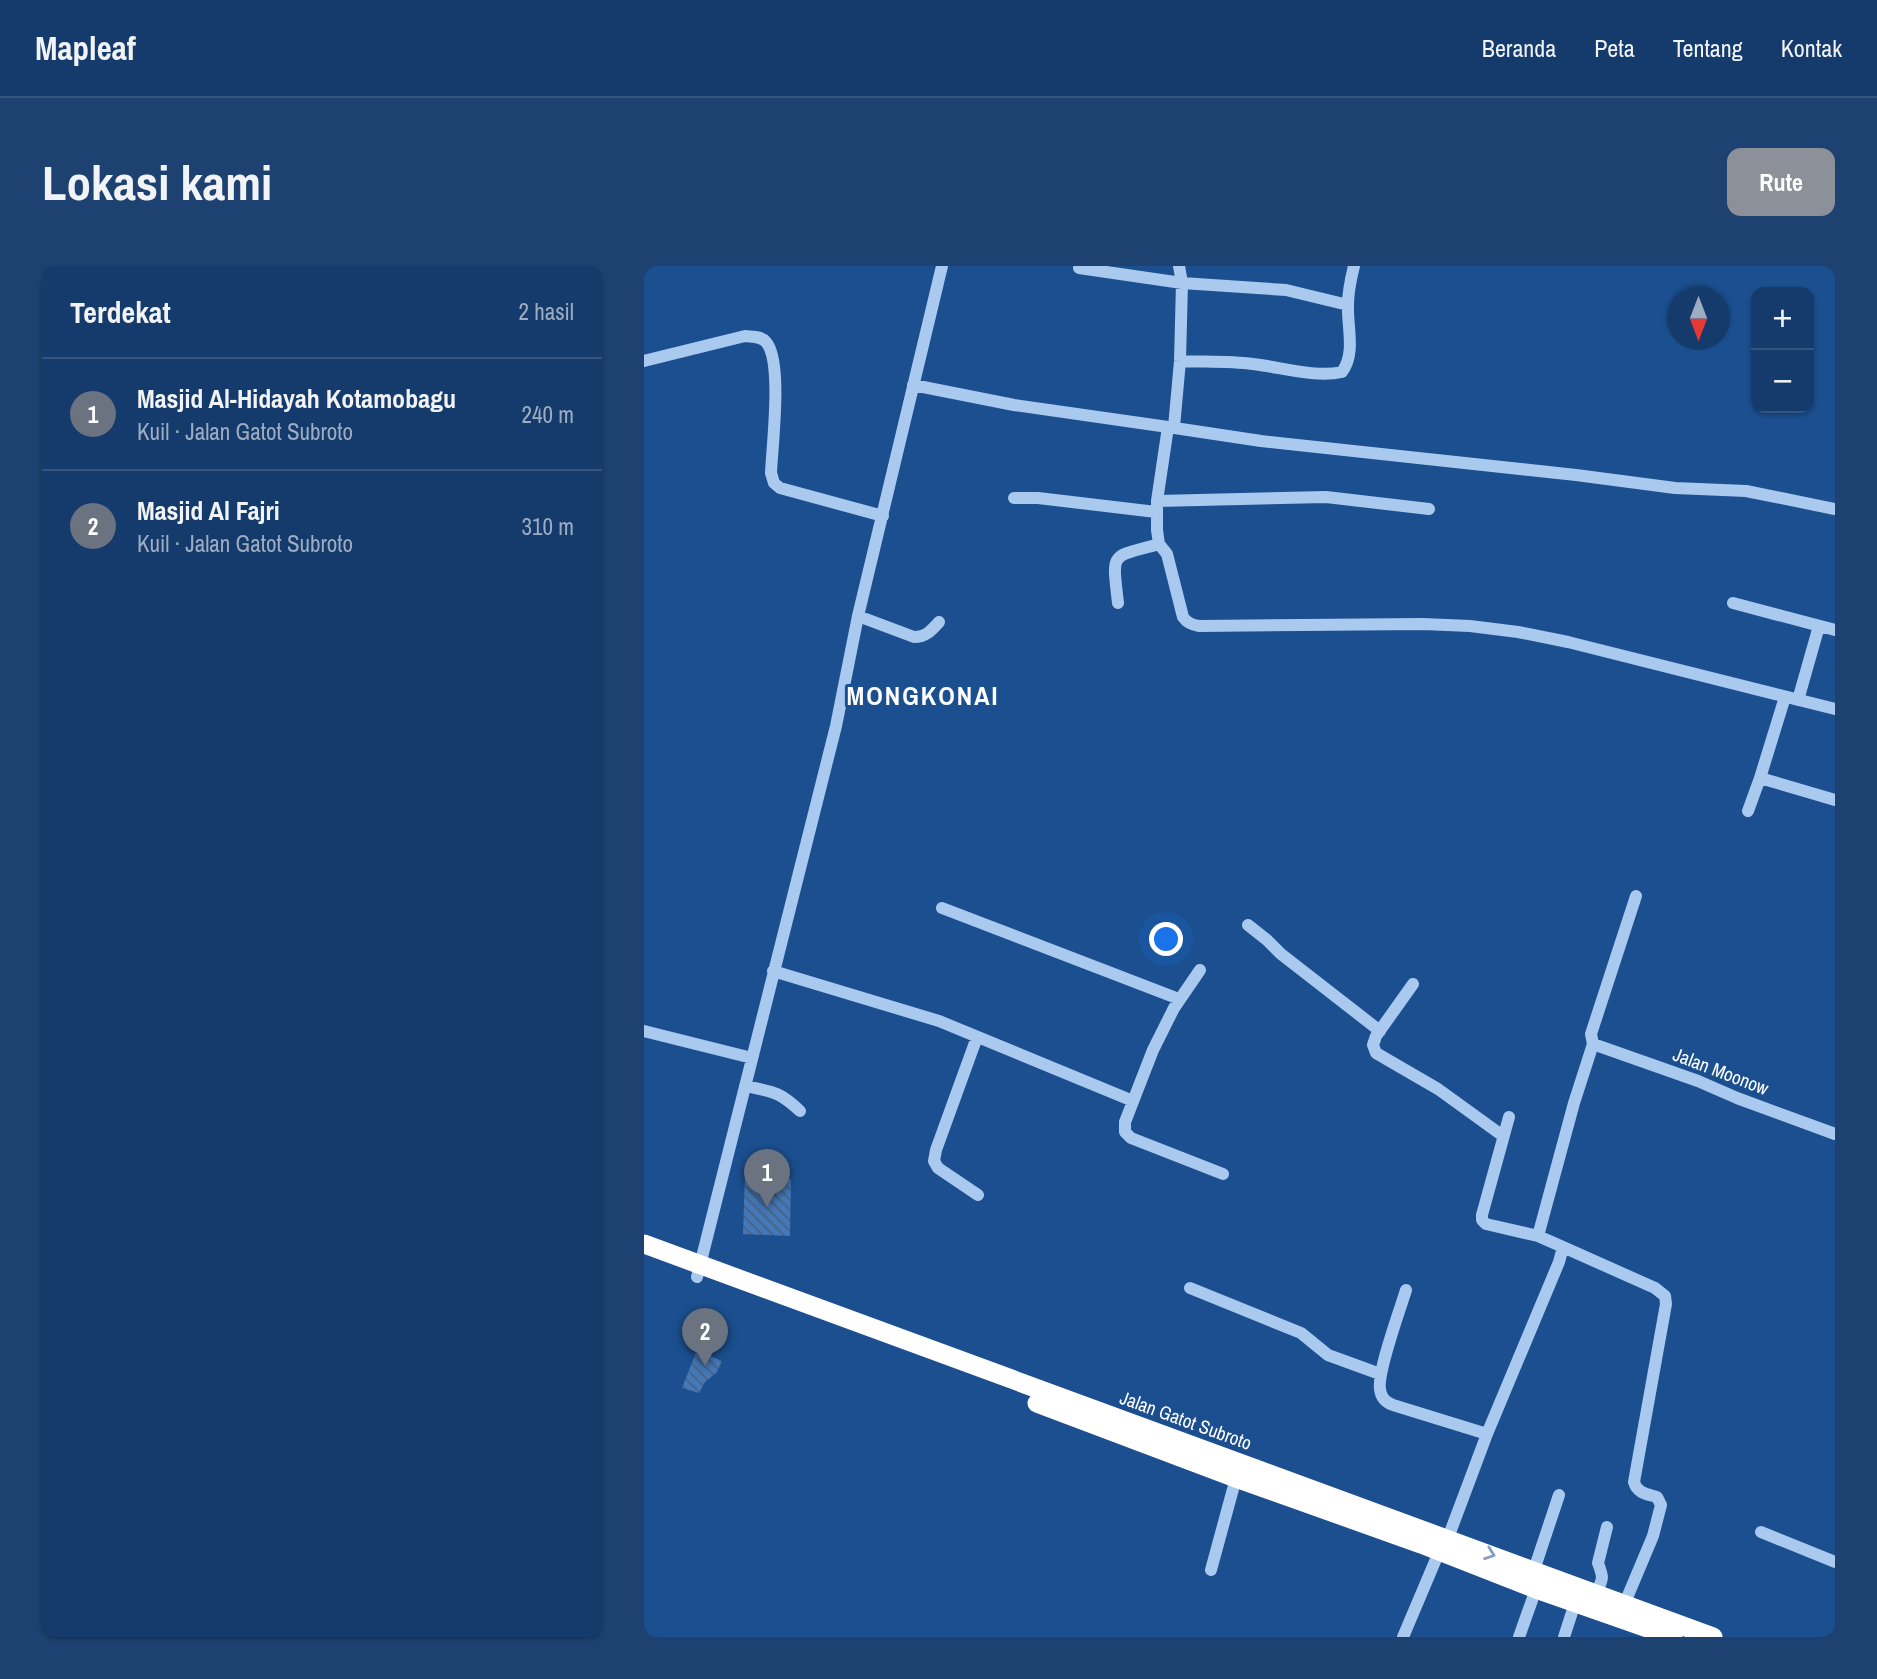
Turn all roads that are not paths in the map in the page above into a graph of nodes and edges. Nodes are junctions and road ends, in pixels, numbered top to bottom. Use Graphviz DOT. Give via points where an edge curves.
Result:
graph roads {
  1 [pos="942,266"];
  2 [pos="1179,266"];
  3 [pos="1354,266"];
  4 [pos="1079,268"];
  5 [pos="1182,283"];
  6 [pos="1348,305"];
  7 [pos="644,361"];
  8 [pos="1180,361"];
  9 [pos="913,385"];
  10 [pos="1171,427"];
  11 [pos="1014,498"];
  12 [pos="1157,507"];
  13 [pos="1429,509"];
  14 [pos="1835,509"];
  15 [pos="883,516"];
  16 [pos="1160,544"];
  17 [pos="1118,603"];
  18 [pos="1733,603"];
  19 [pos="858,616"];
  20 [pos="939,622"];
  21 [pos="1819,626"];
  22 [pos="1835,630"];
  23 [pos="1791,699"];
  24 [pos="1835,709"];
  25 [pos="1760,778"];
  26 [pos="1835,800"];
  27 [pos="1748,811"];
  28 [pos="1636,896"];
  29 [pos="942,908"];
  30 [pos="1248,925"];
  31 [pos="1200,970"];
  32 [pos="773,971"];
  33 [pos="1413,985"];
  34 [pos="1179,999"];
  35 [pos="644,1031"];
  36 [pos="1380,1031"];
  37 [pos="977,1037"];
  38 [pos="1593,1044"];
  39 [pos="752,1058"];
  40 [pos="745,1086"];
  41 [pos="1133,1101"];
  42 [pos="800,1111"];
  43 [pos="1509,1117"];
  44 [pos="1835,1134"];
  45 [pos="1503,1136"];
  46 [pos="1223,1174"];
  47 [pos="978,1195"];
  48 [pos="1538,1236"];
  49 [pos="644,1244"];
  50 [pos="1563,1247"];
  51 [pos="644,1258"];
  52 [pos="698,1271"];
  53 [pos="1190,1287"];
  54 [pos="1406,1290"];
  55 [pos="1380,1374"];
  56 [pos="1487,1434"];
  57 [pos="1236,1478"];
  58 [pos="1559,1495"];
  59 [pos="1607,1527"];
  60 [pos="1761,1532"];
  61 [pos="1443,1548"];
  62 [pos="1835,1562"];
  63 [pos="1211,1570"];
  64 [pos="1534,1580"];
  65 [pos="1596,1594"];
  66 [pos="1575,1603"];
  67 [pos="1624,1605"];
  68 [pos="1404,1637"];
  69 [pos="1519,1637"];
  70 [pos="1564,1637"];
  71 [pos="1673,1637"];
  72 [pos="1713,1637"];
  1 -- 9 [label="street"];
  2 -- 5 [label="street"];
  3 -- 6 [label="street"];
  4 -- 5 [label="street"];
  5 -- 6 [label="street" via="1286,290"];
  5 -- 8 [label="street"];
  6 -- 8 [label="street" via="1350,353 1342,372"];
  7 -- 15 [label="street" via="745,337 761,338 773,355 776,376 774,483"];
  8 -- 10 [label="street"];
  9 -- 10 [label="street" via="1014,405"];
  9 -- 15 [label="street"];
  10 -- 12 [label="street"];
  10 -- 14 [label="street" via="1675,488 1746,491"];
  11 -- 12 [label="street"];
  12 -- 13 [label="street" via="1326,497"];
  12 -- 16 [label="street"];
  15 -- 19 [label="street"];
  16 -- 17 [label="street" via="1115,559"];
  16 -- 23 [label="street" via="1167,554 1183,617 1192,625 1423,624 1518,632"];
  18 -- 21 [label="street"];
  19 -- 20 [label="street" via="914,637 921,637"];
  19 -- 32 [label="street" via="836,726"];
  21 -- 22 [label="street"];
  21 -- 23 [label="street"];
  23 -- 24 [label="street"];
  23 -- 25 [label="street"];
  25 -- 26 [label="street"];
  25 -- 27 [label="street"];
  28 -- 38 [label="street" via="1591,1034"];
  29 -- 34 [label="street"];
  30 -- 36 [label="street"];
  31 -- 34 [label="street"];
  32 -- 37 [label="street" via="897,1007"];
  32 -- 39 [label="street"];
  33 -- 36 [label="street"];
  34 -- 41 [label="street"];
  35 -- 39 [label="street"];
  36 -- 45 [label="street" via="1373,1045 1376,1053 1438,1089"];
  37 -- 41 [label="street"];
  37 -- 47 [label="street" via="934,1161"];
  38 -- 44 [label="street, Jalan Moonow"];
  38 -- 48 [label="street"];
  39 -- 40 [label="street"];
  40 -- 42 [label="street" via="778,1094"];
  40 -- 52 [label="street"];
  41 -- 46 [label="street" via="1125,1122 1125,1132 1132,1138"];
  43 -- 45 [label="street"];
  45 -- 48 [label="street" via="1482,1220"];
  48 -- 50 [label="street"];
  49 -- 52 [label="highway, Jalan Gatot Subroto"];
  50 -- 56 [label="street"];
  50 -- 67 [label="street" via="1665,1296 1634,1482 1639,1491 1657,1497 1661,1505 1654,1536"];
  51 -- 52 [label="highway, Jalan Gatot Subroto"];
  52 -- 57 [label="highway, Jalan Gatot Subroto"];
  52 -- 61 [label="highway, Jalan Gatot Subroto" via="1202,1450"];
  53 -- 55 [label="street" via="1301,1333 1328,1355"];
  54 -- 55 [label="street"];
  55 -- 56 [label="street" via="1380,1389 1388,1403"];
  56 -- 61 [label="street"];
  57 -- 61 [label="highway, Jalan Gatot Subroto"];
  57 -- 63 [label="street"];
  58 -- 64 [label="street"];
  59 -- 65 [label="street" via="1598,1563 1603,1577"];
  60 -- 62 [label="street"];
  61 -- 64 [label="highway, Jalan Gatot Subroto"];
  61 -- 68 [label="street"];
  64 -- 65 [label="highway, Jalan Gatot Subroto"];
  64 -- 66 [label="highway, Jalan Gatot Subroto"];
  64 -- 69 [label="street"];
  65 -- 67 [label="highway, Jalan Gatot Subroto"];
  66 -- 70 [label="street"];
  66 -- 71 [label="highway, Jalan Gatot Subroto"];
  67 -- 72 [label="highway, Jalan Gatot Subroto"];
}
